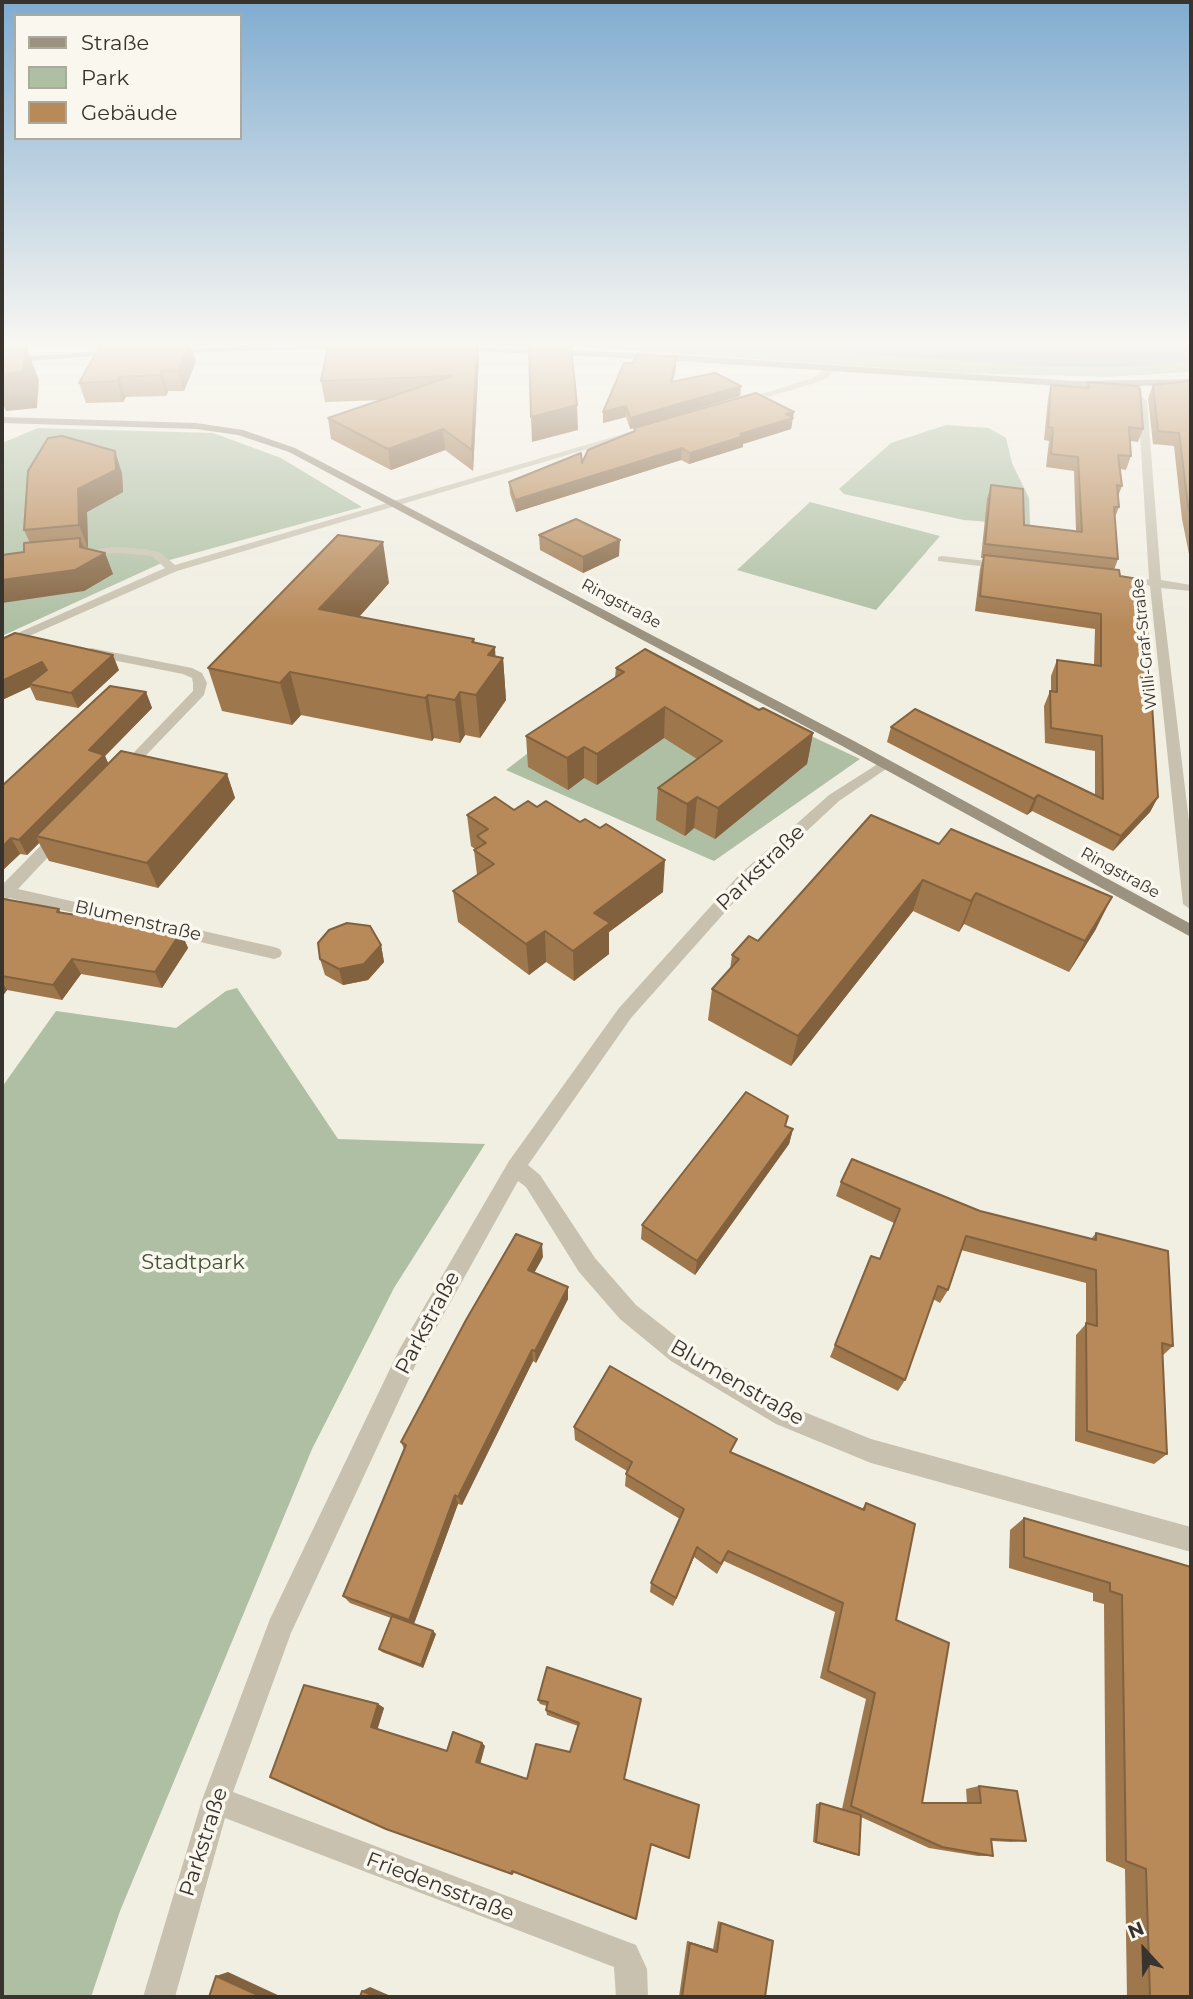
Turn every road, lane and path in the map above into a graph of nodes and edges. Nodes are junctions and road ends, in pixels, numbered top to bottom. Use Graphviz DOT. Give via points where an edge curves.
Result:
graph roads {
  1 [pos="261,439"];
  2 [pos="613,439"];
  3 [pos="1145,439"];
  4 [pos="394,504"];
  5 [pos="68,555"];
  6 [pos="942,559"];
  7 [pos="1022,568"];
  8 [pos="173,569"];
  9 [pos="1128,580"];
  10 [pos="1155,583"];
  11 [pos="1191,588"];
  12 [pos="15,638"];
  13 [pos="42,643"];
  14 [pos="2,644"];
  15 [pos="83,651"];
  16 [pos="884,764"];
  17 [pos="110,785"];
  18 [pos="72,823"];
  19 [pos="3,893"];
  20 [pos="1191,904"];
  21 [pos="1191,931"];
  22 [pos="274,953"];
  23 [pos="516,1167"];
  24 [pos="1191,1540"];
  25 [pos="216,1800"];
  26 [pos="159,1997"];
  27 [pos="632,1997"];
  1 -- 4 [label="street, Ringstraße" via="292,450"];
  2 -- 4 [label="street"];
  3 -- 10 [label="street, Willi-Graf-Straße"];
  4 -- 8 [label="street"];
  4 -- 16 [label="street, Ringstraße"];
  5 -- 8 [label="street" via="145,552 157,555"];
  6 -- 7 [label="street"];
  8 -- 12 [label="street"];
  9 -- 10 [label="street"];
  10 -- 11 [label="street"];
  10 -- 20 [label="street, Willi-Graf-Straße"];
  12 -- 13 [label="street"];
  12 -- 14 [label="street"];
  15 -- 17 [label="street" via="187,671 200,683 200,692"];
  16 -- 21 [label="street, Ringstraße"];
  16 -- 23 [label="street, Parkstraße" via="834,798 744,880 625,1013"];
  18 -- 19 [label="street"];
  19 -- 22 [label="street, Blumenstraße"];
  23 -- 24 [label="street, Blumenstraße" via="533,1181 587,1265 628,1312 679,1353 784,1416 871,1451"];
  23 -- 25 [label="street, Parkstraße" via="407,1358 337,1502 279,1628"];
  25 -- 26 [label="street, Parkstraße"];
  25 -- 27 [label="street, Friedensstraße" via="625,1956 631,1969"];
}
